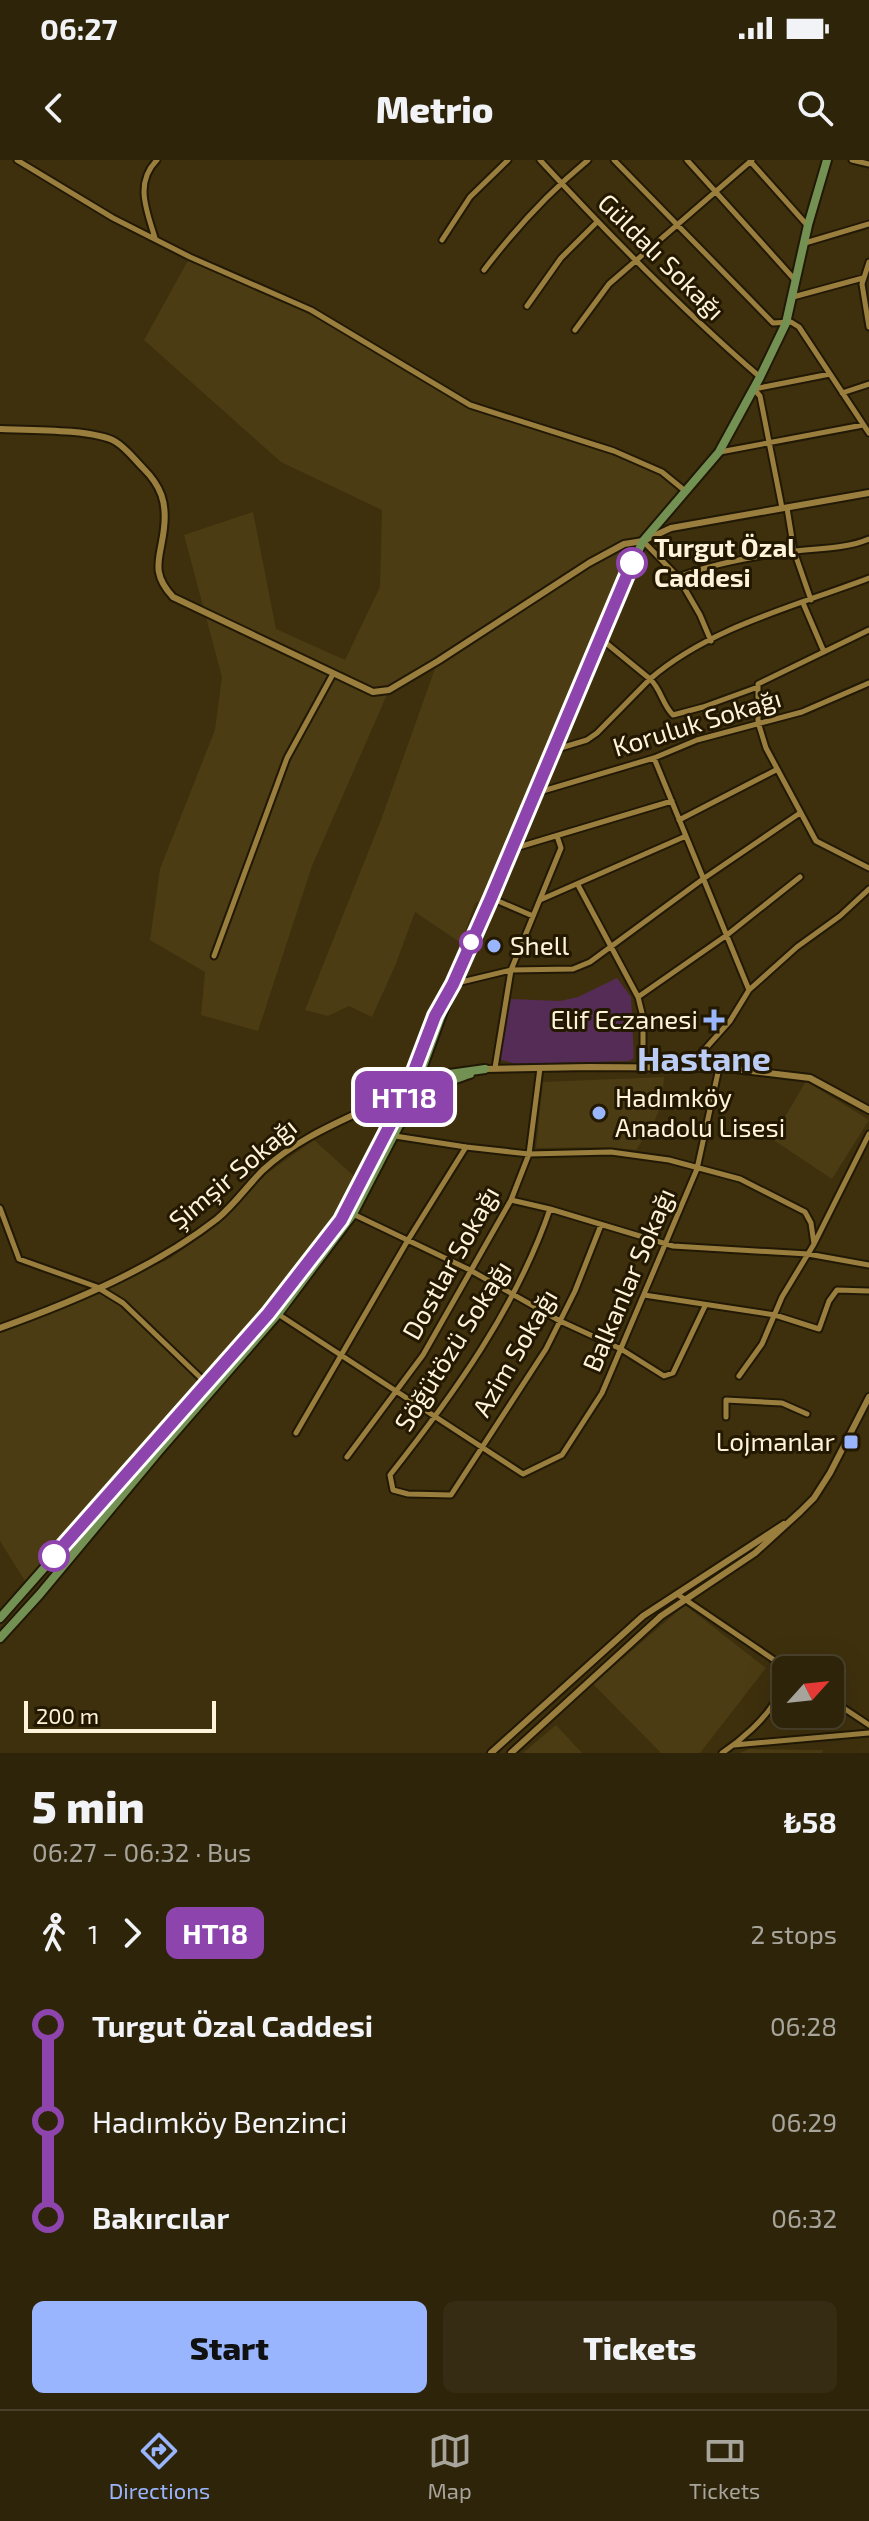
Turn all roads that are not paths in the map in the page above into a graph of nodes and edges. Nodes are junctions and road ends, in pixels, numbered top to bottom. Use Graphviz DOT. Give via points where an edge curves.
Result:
graph roads {
  1 [pos="17,160"];
  2 [pos="157,160"];
  3 [pos="508,160"];
  4 [pos="540,160"];
  5 [pos="588,160"];
  6 [pos="614,160"];
  7 [pos="687,160"];
  8 [pos="817,160"];
  9 [pos="852,160"];
  10 [pos="751,161"];
  11 [pos="869,164"];
  12 [pos="826,165"];
  13 [pos="560,183"];
  14 [pos="716,192"];
  15 [pos="597,222"];
  16 [pos="869,224"];
  17 [pos="808,225"];
  18 [pos="677,227"];
  19 [pos="155,239"];
  20 [pos="442,240"];
  21 [pos="803,243"];
  22 [pos="638,262"];
  23 [pos="869,262"];
  24 [pos="484,270"];
  25 [pos="863,278"];
  26 [pos="795,280"];
  27 [pos="792,297"];
  28 [pos="527,306"];
  29 [pos="786,323"];
  30 [pos="869,327"];
  31 [pos="575,330"];
  32 [pos="830,374"];
  33 [pos="760,377"];
  34 [pos="869,384"];
  35 [pos="754,389"];
  36 [pos="842,393"];
  37 [pos="864,425"];
  38 [pos="0,429"];
  39 [pos="869,433"];
  40 [pos="770,443"];
  41 [pos="719,452"];
  42 [pos="684,490"];
  43 [pos="869,493"];
  44 [pos="785,508"];
  45 [pos="869,539"];
  46 [pos="643,541"];
  47 [pos="794,551"];
  48 [pos="678,577"];
  49 [pos="869,578"];
  50 [pos="811,600"];
  51 [pos="803,603"];
  52 [pos="869,630"];
  53 [pos="600,638"];
  54 [pos="711,641"];
  55 [pos="824,652"];
  56 [pos="333,674"];
  57 [pos="650,679"];
  58 [pos="869,683"];
  59 [pos="758,687"];
  60 [pos="758,722"];
  61 [pos="553,750"];
  62 [pos="654,758"];
  63 [pos="776,770"];
  64 [pos="535,793"];
  65 [pos="672,801"];
  66 [pos="800,813"];
  67 [pos="679,820"];
  68 [pos="557,836"];
  69 [pos="686,836"];
  70 [pos="511,850"];
  71 [pos="869,868"];
  72 [pos="800,877"];
  73 [pos="703,879"];
  74 [pos="578,885"];
  75 [pos="869,889"];
  76 [pos="491,898"];
  77 [pos="539,900"];
  78 [pos="533,916"];
  79 [pos="727,935"];
  80 [pos="611,947"];
  81 [pos="214,956"];
  82 [pos="511,970"];
  83 [pos="453,984"];
  84 [pos="749,990"];
  85 [pos="638,997"];
  86 [pos="643,1067"];
  87 [pos="689,1067"];
  88 [pos="540,1068"];
  89 [pos="719,1068"];
  90 [pos="490,1069"];
  91 [pos="421,1078"];
  92 [pos="410,1084"];
  93 [pos="414,1094"];
  94 [pos="403,1100"];
  95 [pos="869,1110"];
  96 [pos="362,1111"];
  97 [pos="869,1134"];
  98 [pos="395,1136"];
  99 [pos="466,1147"];
  100 [pos="529,1154"];
  101 [pos="697,1169"];
  102 [pos="511,1200"];
  103 [pos="0,1208"];
  104 [pos="550,1209"];
  105 [pos="353,1214"];
  106 [pos="601,1225"];
  107 [pos="408,1240"];
  108 [pos="664,1244"];
  109 [pos="814,1244"];
  110 [pos="808,1254"];
  111 [pos="869,1265"];
  112 [pos="470,1270"];
  113 [pos="97,1287"];
  114 [pos="869,1291"];
  115 [pos="513,1294"];
  116 [pos="644,1295"];
  117 [pos="705,1306"];
  118 [pos="278,1314"];
  119 [pos="775,1315"];
  120 [pos="560,1321"];
  121 [pos="0,1328"];
  122 [pos="621,1349"];
  123 [pos="343,1354"];
  124 [pos="739,1376"];
  125 [pos="206,1383"];
  126 [pos="395,1392"];
  127 [pos="869,1397"];
  128 [pos="807,1414"];
  129 [pos="436,1417"];
  130 [pos="726,1417"];
  131 [pos="296,1433"];
  132 [pos="482,1448"];
  133 [pos="347,1457"];
  134 [pos="451,1495"];
  135 [pos="680,1597"];
  136 [pos="0,1618"];
  137 [pos="0,1638"];
  138 [pos="772,1658"];
  139 [pos="772,1702"];
  140 [pos="844,1708"];
  141 [pos="869,1725"];
  142 [pos="869,1733"];
  143 [pos="734,1745"];
  144 [pos="491,1753"];
  145 [pos="511,1753"];
  146 [pos="722,1753"];
  1 -- 19 [label="street"];
  2 -- 19 [label="street" via="146,171 143,189"];
  3 -- 20 [label="street" via="470,197"];
  4 -- 13 [label="street, Güldalı Sokağı"];
  5 -- 13 [label="street"];
  6 -- 18 [label="street"];
  7 -- 14 [label="street"];
  8 -- 12 [label="street"];
  9 -- 11 [label="street"];
  10 -- 14 [label="street"];
  10 -- 17 [label="street"];
  12 -- 17 [label="main road"];
  13 -- 15 [label="street, Güldalı Sokağı"];
  13 -- 24 [label="street"];
  14 -- 18 [label="street"];
  14 -- 26 [label="street"];
  15 -- 22 [label="street, Güldalı Sokağı"];
  15 -- 28 [label="street" via="561,258"];
  16 -- 21 [label="street"];
  17 -- 21 [label="main road"];
  18 -- 22 [label="street"];
  18 -- 29 [label="street" via="773,323"];
  19 -- 42 [label="street" via="311,310 470,405 614,451 662,472"];
  21 -- 26 [label="main road"];
  22 -- 31 [label="street" via="609,284"];
  22 -- 33 [label="street, Güldalı Sokağı"];
  23 -- 25 [label="street"];
  25 -- 27 [label="street"];
  25 -- 30 [label="street"];
  26 -- 27 [label="main road"];
  27 -- 29 [label="main road"];
  29 -- 32 [label="street" via="799,327"];
  29 -- 33 [label="main road"];
  32 -- 35 [label="street"];
  32 -- 36 [label="street"];
  33 -- 35 [label="main road"];
  34 -- 36 [label="street"];
  35 -- 40 [label="street"];
  35 -- 41 [label="main road"];
  36 -- 37 [label="street"];
  37 -- 39 [label="street"];
  37 -- 40 [label="street"];
  38 -- 56 [label="street" via="115,441 158,483 166,506 159,577 173,597"];
  40 -- 41 [label="street"];
  40 -- 44 [label="street"];
  41 -- 42 [label="main road"];
  42 -- 46 [label="main road"];
  43 -- 44 [label="street"];
  44 -- 46 [label="street" via="671,528"];
  44 -- 47 [label="street"];
  45 -- 47 [label="street"];
  46 -- 48 [label="street"];
  46 -- 53 [label="main road"];
  46 -- 56 [label="street" via="624,544 589,563 389,690 373,692"];
  47 -- 48 [label="street" via="711,564"];
  47 -- 50 [label="street"];
  48 -- 54 [label="street"];
  49 -- 50 [label="street"];
  50 -- 51 [label="street"];
  51 -- 54 [label="street"];
  51 -- 55 [label="street"];
  52 -- 55 [label="street"];
  53 -- 57 [label="street"];
  53 -- 61 [label="main road"];
  54 -- 57 [label="street"];
  55 -- 59 [label="street"];
  56 -- 81 [label="street" via="287,758"];
  57 -- 59 [label="street" via="673,715"];
  57 -- 61 [label="street" via="587,740"];
  58 -- 60 [label="street, Koruluk Sokağı" via="802,712"];
  59 -- 60 [label="street"];
  60 -- 62 [label="street, Koruluk Sokağı"];
  60 -- 63 [label="street"];
  61 -- 64 [label="main road"];
  62 -- 64 [label="street, Koruluk Sokağı"];
  62 -- 65 [label="street"];
  63 -- 66 [label="street"];
  63 -- 67 [label="street"];
  64 -- 70 [label="main road"];
  65 -- 67 [label="street"];
  65 -- 68 [label="street"];
  66 -- 71 [label="street" via="816,841"];
  66 -- 73 [label="street"];
  67 -- 69 [label="street"];
  68 -- 70 [label="street"];
  68 -- 77 [label="street" via="561,848"];
  69 -- 73 [label="street"];
  69 -- 74 [label="street"];
  70 -- 76 [label="main road"];
  72 -- 79 [label="street"];
  73 -- 79 [label="street"];
  73 -- 80 [label="street"];
  74 -- 77 [label="street"];
  74 -- 80 [label="street"];
  75 -- 84 [label="street"];
  76 -- 78 [label="street"];
  76 -- 83 [label="main road"];
  77 -- 78 [label="street"];
  78 -- 82 [label="street"];
  79 -- 84 [label="street"];
  79 -- 85 [label="street"];
  80 -- 82 [label="street" via="573,969"];
  80 -- 85 [label="street"];
  82 -- 83 [label="street"];
  82 -- 90 [label="street"];
  83 -- 91 [label="main road"];
  83 -- 92 [label="main road"];
  84 -- 87 [label="street" via="730,1021"];
  85 -- 86 [label="street"];
  86 -- 87 [label="street"];
  86 -- 88 [label="street"];
  87 -- 89 [label="street"];
  88 -- 90 [label="street"];
  88 -- 100 [label="street, Dostlar Sokağı"];
  89 -- 95 [label="street" via="810,1078"];
  89 -- 101 [label="street, Balkanlar Sokağı"];
  90 -- 91 [label="main road"];
  90 -- 93 [label="main road"];
  91 -- 92 [label="main road"];
  91 -- 93 [label="main road"];
  92 -- 94 [label="main road"];
  92 -- 96 [label="main road"];
  93 -- 94 [label="main road"];
  93 -- 98 [label="main road"];
  94 -- 96 [label="main road"];
  94 -- 125 [label="main road" via="341,1220"];
  96 -- 113 [label="street, Şimşir Sokağı" via="317,1131 265,1168 219,1217 168,1253"];
  97 -- 109 [label="street"];
  98 -- 99 [label="street"];
  98 -- 105 [label="main road"];
  99 -- 100 [label="street"];
  99 -- 107 [label="street"];
  100 -- 101 [label="street" via="611,1152"];
  100 -- 102 [label="street, Dostlar Sokağı"];
  101 -- 108 [label="street, Balkanlar Sokağı"];
  101 -- 109 [label="street" via="740,1179 805,1212"];
  102 -- 104 [label="street"];
  102 -- 112 [label="street, Dostlar Sokağı"];
  103 -- 113 [label="street" via="19,1259"];
  104 -- 106 [label="street"];
  104 -- 115 [label="street, Söğütözü Sokağı"];
  105 -- 107 [label="street"];
  105 -- 118 [label="main road"];
  106 -- 108 [label="street"];
  106 -- 120 [label="street, Azim Sokağı"];
  107 -- 112 [label="street"];
  107 -- 123 [label="street"];
  108 -- 110 [label="street"];
  108 -- 116 [label="street, Balkanlar Sokağı"];
  109 -- 110 [label="street"];
  110 -- 111 [label="street"];
  110 -- 119 [label="street"];
  112 -- 115 [label="street"];
  112 -- 126 [label="street, Dostlar Sokağı" via="439,1329"];
  113 -- 121 [label="street, Şimşir Sokağı"];
  113 -- 125 [label="street" via="123,1303"];
  114 -- 119 [label="street" via="837,1290 819,1329"];
  115 -- 120 [label="street"];
  115 -- 129 [label="street, Söğütözü Sokağı"];
  116 -- 117 [label="street"];
  116 -- 122 [label="street, Balkanlar Sokağı"];
  117 -- 119 [label="street"];
  117 -- 122 [label="street" via="673,1373 664,1376"];
  118 -- 123 [label="street"];
  118 -- 137 [label="main road"];
  119 -- 124 [label="street"];
  120 -- 122 [label="street"];
  120 -- 132 [label="street, Azim Sokağı"];
  122 -- 132 [label="street, Balkanlar Sokağı" via="602,1393 562,1455 523,1474"];
  123 -- 126 [label="street"];
  123 -- 131 [label="street"];
  125 -- 136 [label="main road"];
  126 -- 129 [label="street"];
  126 -- 133 [label="street, Dostlar Sokağı"];
  127 -- 135 [label="street" via="814,1498"];
  128 -- 130 [label="street" via="782,1403 726,1400"];
  129 -- 132 [label="street"];
  129 -- 134 [label="street, Söğütözü Sokağı" via="390,1475 393,1490"];
  132 -- 134 [label="street, Azim Sokağı"];
  135 -- 138 [label="street"];
  135 -- 144 [label="street" via="643,1616"];
  135 -- 145 [label="street"];
  139 -- 143 [label="street"];
  140 -- 141 [label="street"];
  142 -- 143 [label="street"];
  143 -- 146 [label="street"];
}
